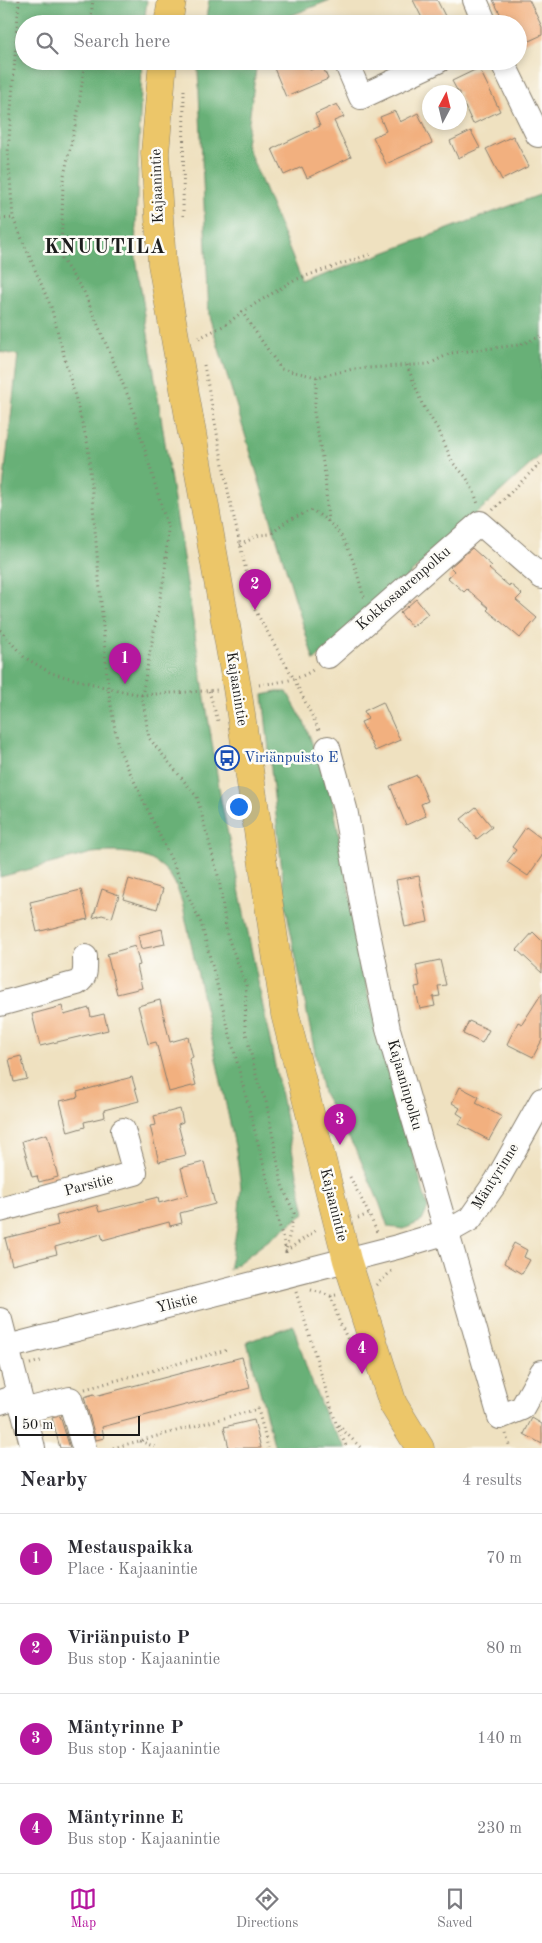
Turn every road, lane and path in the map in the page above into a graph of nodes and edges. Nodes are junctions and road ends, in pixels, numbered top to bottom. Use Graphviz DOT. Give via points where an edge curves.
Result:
graph roads {
  1 [pos="19,0"];
  2 [pos="93,0"];
  3 [pos="172,0"];
  4 [pos="475,0"];
  5 [pos="18,15"];
  6 [pos="91,15"];
  7 [pos="170,15"];
  8 [pos="481,15"];
  9 [pos="15,56"];
  10 [pos="84,70"];
  11 [pos="162,70"];
  12 [pos="349,70"];
  13 [pos="419,70"];
  14 [pos="506,70"];
  15 [pos="184,80"];
  16 [pos="538,135"];
  17 [pos="13,218"];
  18 [pos="0,219"];
  19 [pos="182,224"];
  20 [pos="371,254"];
  21 [pos="242,312"];
  22 [pos="197,329"];
  23 [pos="542,336"];
  24 [pos="202,357"];
  25 [pos="407,365"];
  26 [pos="317,377"];
  27 [pos="542,461"];
  28 [pos="481,521"];
  29 [pos="328,522"];
  30 [pos="240,545"];
  31 [pos="542,577"];
  32 [pos="378,612"];
  33 [pos="0,630"];
  34 [pos="328,656"];
  35 [pos="294,679"];
  36 [pos="108,688"];
  37 [pos="237,688"];
  38 [pos="142,695"];
  39 [pos="328,748"];
  40 [pos="85,957"];
  41 [pos="0,1004"];
  42 [pos="542,1100"];
  43 [pos="123,1130"];
  44 [pos="348,1171"];
  45 [pos="0,1210"];
  46 [pos="369,1214"];
  47 [pos="338,1223"];
  48 [pos="447,1232"];
  49 [pos="286,1251"];
  50 [pos="347,1260"];
  51 [pos="392,1262"];
  52 [pos="293,1283"];
  53 [pos="357,1292"];
  54 [pos="0,1320"];
  55 [pos="227,1350"];
  56 [pos="10,1358"];
  57 [pos="51,1358"];
  58 [pos="542,1372"];
  59 [pos="70,1399"];
  60 [pos="14,1403"];
  61 [pos="336,1423"];
  62 [pos="139,1441"];
  63 [pos="128,1446"];
  64 [pos="33,1448"];
  65 [pos="84,1448"];
  66 [pos="113,1448"];
  67 [pos="158,1448"];
  68 [pos="268,1448"];
  69 [pos="347,1448"];
  70 [pos="361,1448"];
  71 [pos="420,1448"];
  1 -- 5 [label="path"];
  2 -- 6 [label="path"];
  3 -- 7 [label="main road"];
  4 -- 8 [label="street"];
  9 -- 17 [label="path" via="8,153"];
  10 -- 38 [label="path" via="63,180 61,258 84,292 131,404 168,528 165,572"];
  11 -- 37 [label="main road, Kajaanintie" via="155,153 162,264"];
  12 -- 13 [label="street" via="361,97"];
  14 -- 16 [label="street"];
  15 -- 19 [label="path"];
  17 -- 18 [label="path"];
  17 -- 36 [label="path" via="51,307 88,445"];
  20 -- 21 [label="path" via="294,280"];
  21 -- 22 [label="path" via="228,324 199,338"];
  21 -- 26 [label="path" via="281,369"];
  23 -- 25 [label="path" via="519,345 450,353 428,364"];
  24 -- 30 [label="path"];
  25 -- 26 [label="path" via="353,369"];
  25 -- 28 [label="path" via="422,404 474,492"];
  26 -- 29 [label="path" via="314,412 325,475"];
  27 -- 28 [label="path"];
  28 -- 31 [label="street"];
  28 -- 32 [label="street, Kokkosaarenpolku"];
  29 -- 30 [label="path" via="312,510 286,521 271,534 259,535"];
  29 -- 32 [label="path" via="336,528 354,564 363,595"];
  30 -- 35 [label="path" via="255,610"];
  32 -- 34 [label="street, Kokkosaarenpolku"];
  33 -- 36 [label="path" via="24,657 51,673"];
  35 -- 37 [label="path"];
  35 -- 39 [label="path"];
  36 -- 38 [label="path"];
  36 -- 49 [label="path" via="118,746 201,923"];
  37 -- 38 [label="path"];
  37 -- 47 [label="main road, Kajaanintie" via="285,1014"];
  38 -- 49 [label="path" via="149,738 196,797 219,879 227,935 246,985 245,1030 258,1083 266,1101 282,1185 294,1213"];
  39 -- 48 [label="street, Kajaaninpolku" via="345,809 388,1029"];
  40 -- 41 [label="street" via="85,974 77,983"];
  42 -- 48 [label="street, Mäntyrinne" via="496,1182 470,1219"];
  43 -- 45 [label="street, Parsitie" via="135,1173"];
  44 -- 46 [label="path"];
  46 -- 47 [label="path"];
  46 -- 51 [label="path"];
  47 -- 49 [label="path" via="320,1228"];
  47 -- 50 [label="main road, Kajaanintie"];
  48 -- 51 [label="street, Mäntyrinne"];
  48 -- 58 [label="street, Kajaaninpolku" via="500,1417 522,1408"];
  49 -- 52 [label="path"];
  50 -- 51 [label="street, Mäntyrinne"];
  50 -- 52 [label="street, Ylistie"];
  50 -- 53 [label="main road, Kajaanintie"];
  51 -- 53 [label="path" via="378,1284"];
  52 -- 53 [label="path" via="331,1296"];
  52 -- 56 [label="street, Ylistie"];
  52 -- 61 [label="path"];
  53 -- 71 [label="main road, Kajaanintie" via="393,1404"];
  54 -- 56 [label="street"];
  55 -- 59 [label="path" via="75,1392"];
  56 -- 57 [label="path"];
  56 -- 60 [label="street"];
  59 -- 60 [label="street"];
  59 -- 65 [label="street"];
  60 -- 64 [label="street"];
  61 -- 69 [label="path"];
  61 -- 70 [label="path"];
  62 -- 63 [label="path"];
  62 -- 67 [label="path"];
  62 -- 68 [label="path" via="258,1409"];
  63 -- 66 [label="path"];
}
